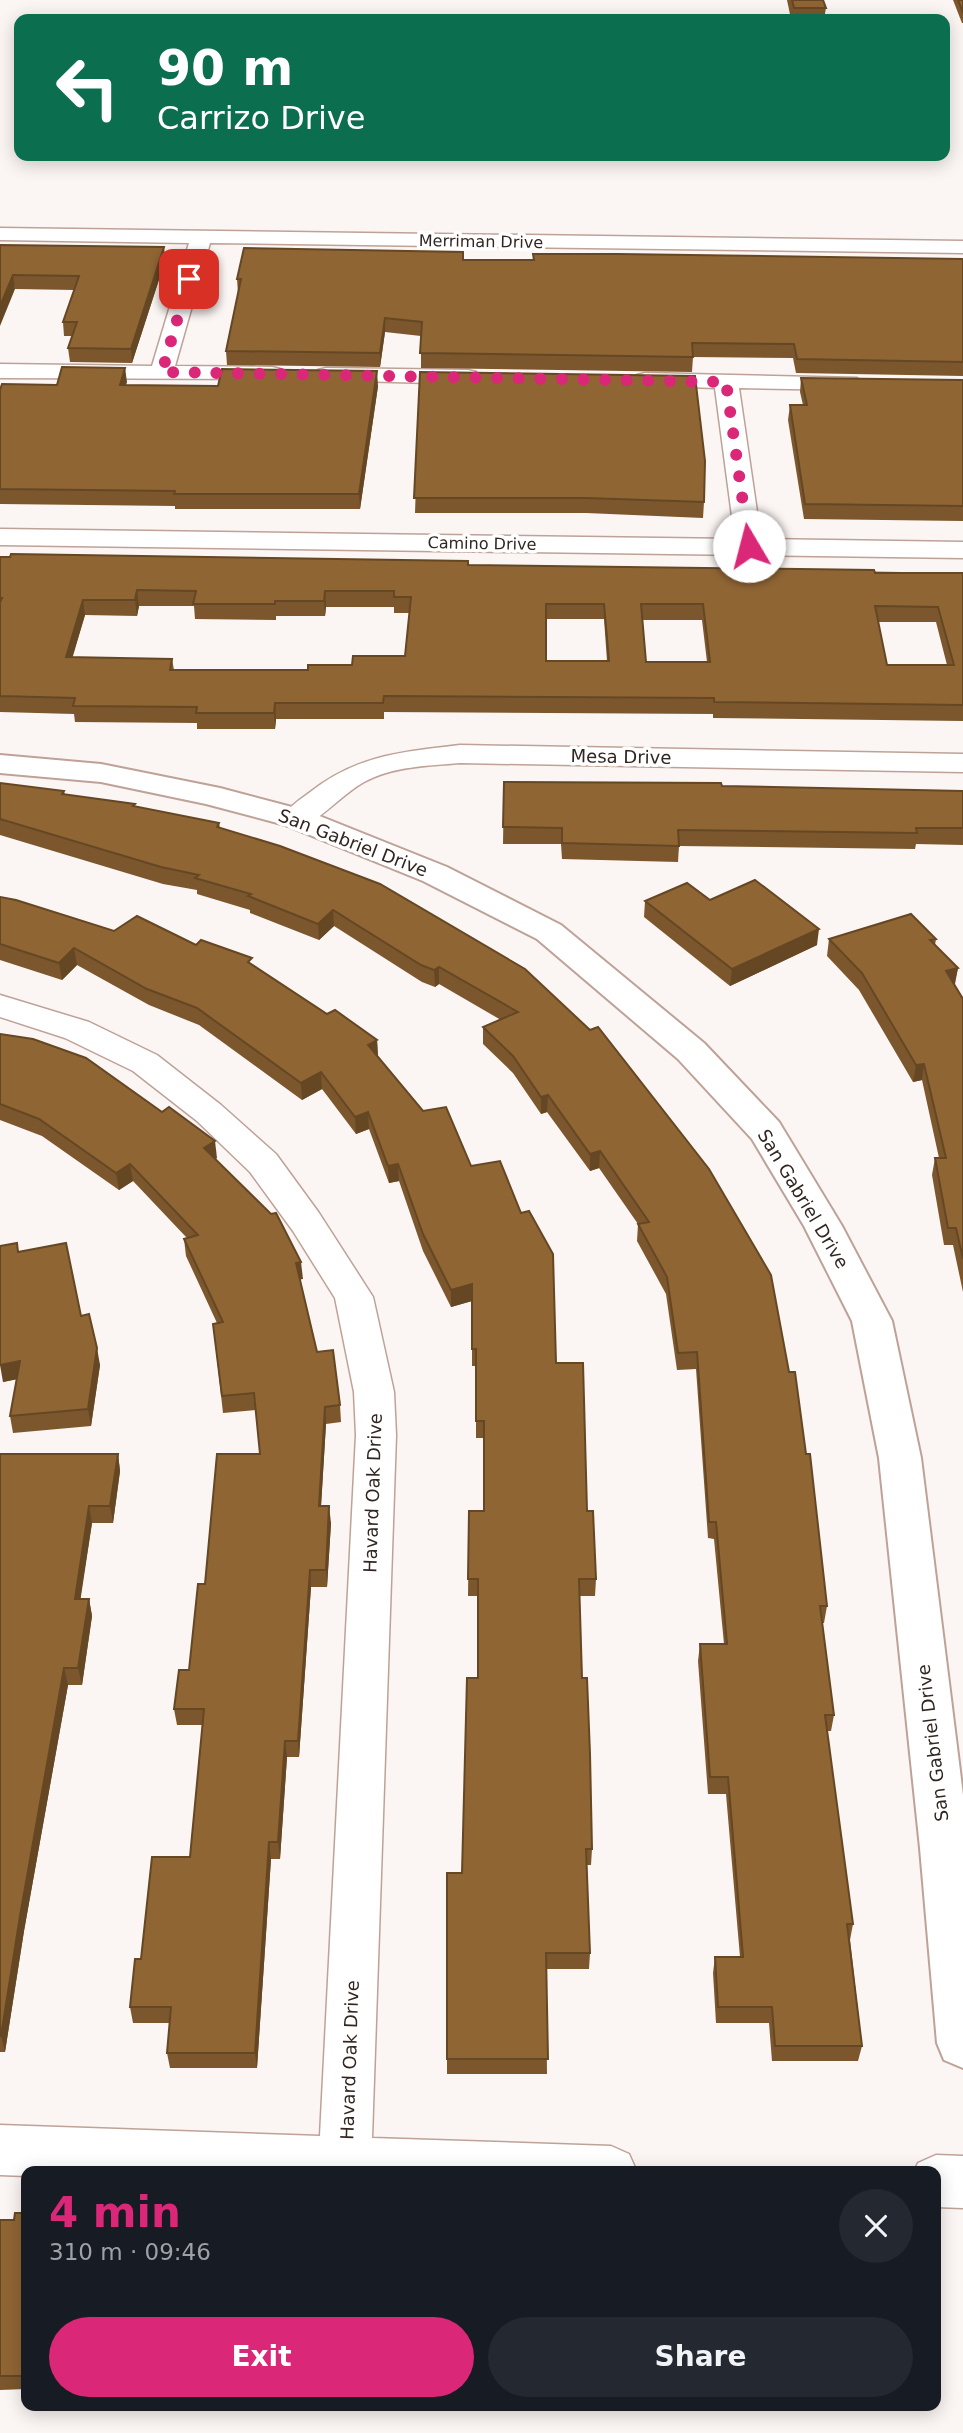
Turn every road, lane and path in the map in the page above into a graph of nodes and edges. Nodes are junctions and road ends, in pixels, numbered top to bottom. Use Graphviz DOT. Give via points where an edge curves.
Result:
graph roads {
  1 [pos="0,234"];
  2 [pos="201,237"];
  3 [pos="963,247"];
  4 [pos="0,371"];
  5 [pos="162,372"];
  6 [pos="492,378"];
  7 [pos="616,380"];
  8 [pos="726,382"];
  9 [pos="866,384"];
  10 [pos="0,537"];
  11 [pos="749,546"];
  12 [pos="963,551"];
  13 [pos="963,762"];
  14 [pos="0,764"];
  15 [pos="296,817"];
  16 [pos="0,1006"];
  17 [pos="954,1848"];
  18 [pos="963,2043"];
  19 [pos="0,2150"];
  20 [pos="345,2164"];
  21 [pos="412,2166"];
  22 [pos="941,2181"];
  23 [pos="963,2182"];
  1 -- 2 [label="street, Merriman Drive"];
  2 -- 3 [label="street, Merriman Drive"];
  2 -- 5 [label="street"];
  4 -- 5 [label="street"];
  5 -- 6 [label="street"];
  7 -- 8 [label="street"];
  8 -- 9 [label="street"];
  8 -- 11 [label="street"];
  10 -- 11 [label="street, Camino Drive"];
  11 -- 12 [label="street, Camino Drive"];
  13 -- 15 [label="street, Mesa Drive" via="460,754 402,760 363,771"];
  14 -- 15 [label="street, San Gabriel Drive" via="101,773"];
  15 -- 17 [label="street, San Gabriel Drive" via="435,874 549,932 691,1051 766,1131 872,1321 900,1458"];
  16 -- 20 [label="street, Havard Oak Drive" via="77,1030 145,1063 209,1113 263,1163 354,1297 374,1392 376,1435"];
  17 -- 18 [label="street, San Gabriel Drive"];
  19 -- 20 [label="street"];
  20 -- 21 [label="street"];
  22 -- 23 [label="street"];
}
